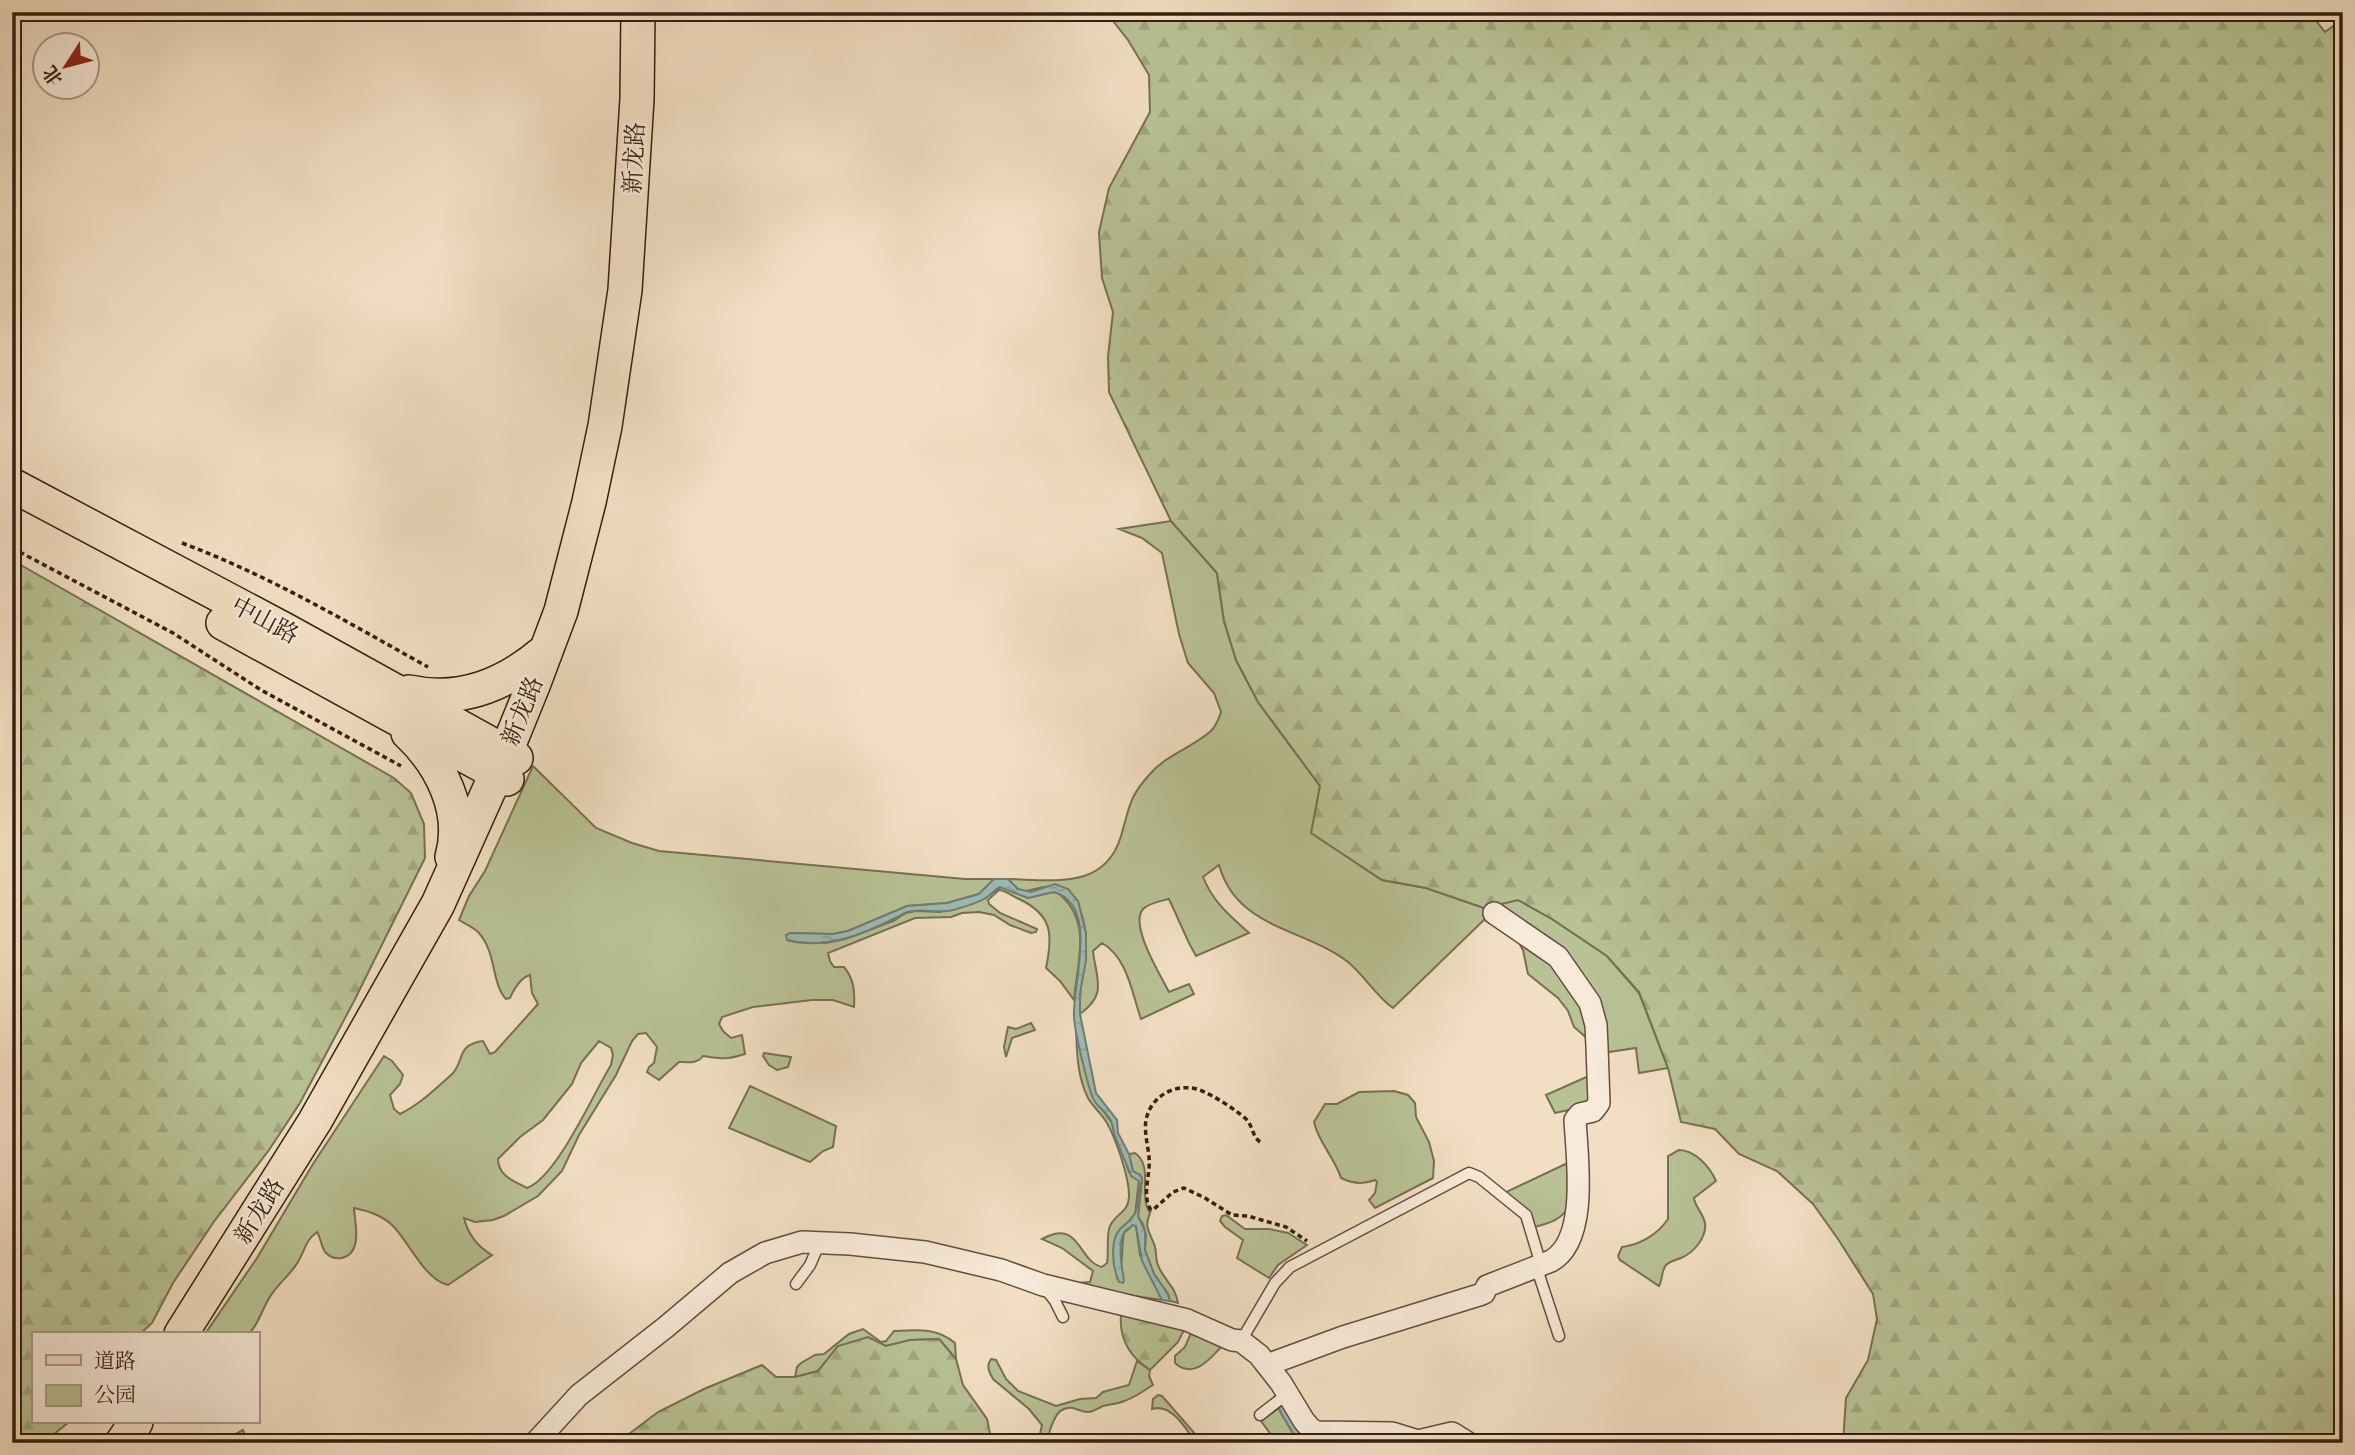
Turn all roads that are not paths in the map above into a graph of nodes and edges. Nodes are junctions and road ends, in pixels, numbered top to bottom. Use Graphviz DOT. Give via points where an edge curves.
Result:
graph roads {
  1 [pos="638,12"];
  2 [pos="646,12"];
  3 [pos="12,485"];
  4 [pos="12,508"];
  5 [pos="545,651"];
  6 [pos="384,698"];
  7 [pos="506,766"];
  8 [pos="438,904"];
  9 [pos="1494,913"];
  10 [pos="820,1242"];
  11 [pos="1541,1265"];
  12 [pos="796,1284"];
  13 [pos="1042,1285"];
  14 [pos="1063,1317"];
  15 [pos="182,1332"];
  16 [pos="195,1332"];
  17 [pos="1559,1336"];
  18 [pos="1241,1342"];
  19 [pos="1267,1365"];
  20 [pos="1287,1394"];
  21 [pos="1260,1415"];
  22 [pos="123,1424"];
  23 [pos="135,1424"];
  24 [pos="111,1443"];
  25 [pos="122,1443"];
  26 [pos="535,1443"];
  27 [pos="1468,1443"];
  1 -- 5 [label="main road, 新龙路" via="631,202 615,363 589,502 561,611"];
  2 -- 7 [label="main road, 新龙路" via="646,101 633,293 612,428 569,611 545,687"];
  3 -- 6 [label="main road, 中山路"];
  4 -- 6 [label="main road, 中山路"];
  5 -- 6 [label="main road" via="511,676 469,693"];
  5 -- 7 [label="main road, 新龙路"];
  6 -- 7 [label="main road, 中山路"];
  6 -- 8 [label="main road" via="429,757 450,795 456,821 454,849"];
  7 -- 8 [label="main road, 新龙路"];
  7 -- 16 [label="main road, 新龙路" via="447,909"];
  8 -- 15 [label="main road, 新龙路" via="315,1121"];
  9 -- 11 [label="street" via="1558,957 1590,1003 1595,1025 1599,1103 1575,1120 1579,1172 1571,1236 1560,1256"];
  10 -- 12 [label="lane"];
  10 -- 13 [label="street" via="925,1252"];
  10 -- 26 [label="street" via="782,1246 744,1263 579,1395"];
  11 -- 17 [label="lane" via="1539,1275"];
  11 -- 18 [label="lane" via="1526,1215 1469,1173 1290,1267"];
  11 -- 19 [label="street" via="1487,1286 1479,1295"];
  13 -- 14 [label="lane"];
  13 -- 18 [label="street" via="1187,1320"];
  18 -- 19 [label="street"];
  19 -- 20 [label="street"];
  20 -- 21 [label="lane"];
  20 -- 27 [label="street" via="1317,1432 1392,1433 1418,1441 1452,1433"];
  22 -- 24 [label="main road"];
  23 -- 25 [label="main road"];
}
